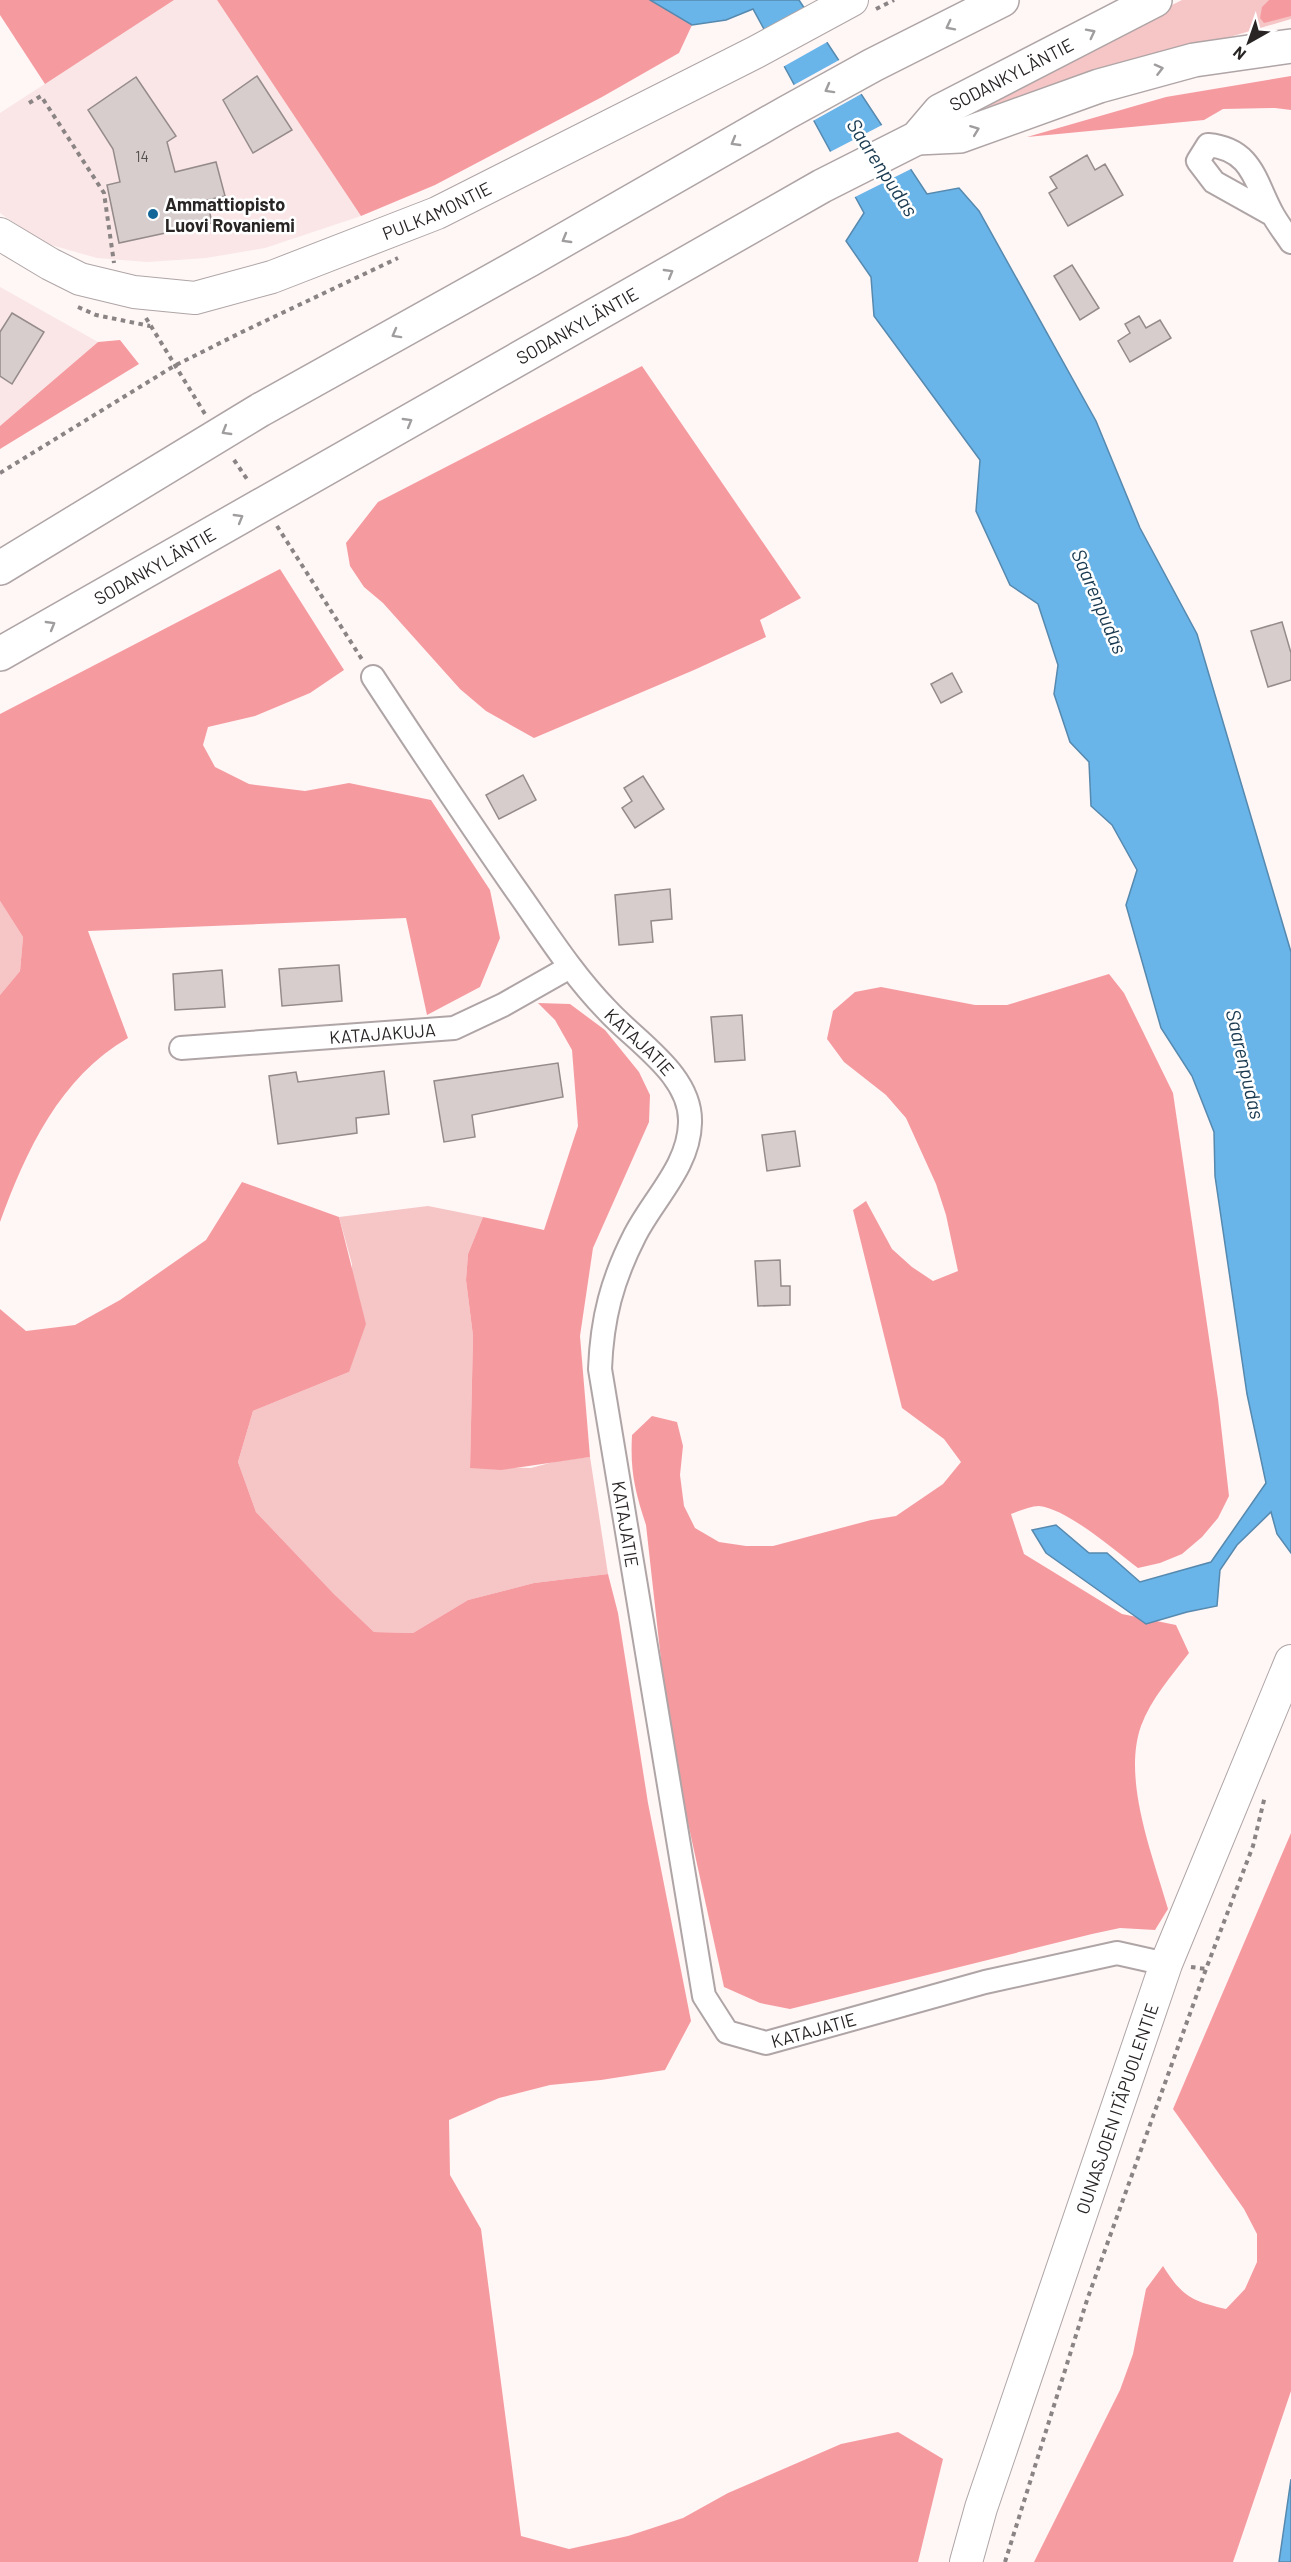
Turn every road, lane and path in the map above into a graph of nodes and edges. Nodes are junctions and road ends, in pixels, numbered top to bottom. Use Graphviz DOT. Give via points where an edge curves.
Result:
graph roads {
  1 [pos="1002,0"];
  2 [pos="1155,0"];
  3 [pos="848,2"];
  4 [pos="1287,44"];
  5 [pos="29,104"];
  6 [pos="917,138"];
  7 [pos="1273,215"];
  8 [pos="0,234"];
  9 [pos="1291,242"];
  10 [pos="403,256"];
  11 [pos="134,291"];
  12 [pos="174,366"];
  13 [pos="210,422"];
  14 [pos="234,460"];
  15 [pos="0,473"];
  16 [pos="249,483"];
  17 [pos="276,524"];
  18 [pos="0,568"];
  19 [pos="0,654"];
  20 [pos="373,677"];
  21 [pos="570,967"];
  22 [pos="181,1048"];
  23 [pos="1291,1661"];
  24 [pos="1266,1792"];
  25 [pos="1166,1964"];
  26 [pos="966,2562"];
  27 [pos="1005,2562"];
  1 -- 18 [label="highway, one-way" via="786,113 260,410"];
  6 -- 2 [label="highway, SODANKYLÄNTIE, one-way" via="940,111"];
  3 -- 11 [label="main road, PULKAMONTIE" via="437,213 272,277 195,298"];
  6 -- 4 [label="highway, one-way" via="960,136 1150,71"];
  5 -- 11 [label="path" via="41,96 104,193 115,266"];
  19 -- 6 [label="highway, SODANKYLÄNTIE, one-way" via="822,186"];
  7 -- 9 [label="street"];
  8 -- 11 [label="main road, PULKAMONTIE" via="80,279"];
  10 -- 12 [label="path"];
  11 -- 12 [label="path"];
  12 -- 13 [label="path"];
  12 -- 15 [label="path"];
  14 -- 16 [label="path"];
  17 -- 20 [label="path"];
  20 -- 21 [label="street, KATAJATIE"];
  21 -- 22 [label="street, KATAJAKUJA" via="454,1028"];
  21 -- 25 [label="street, KATAJATIE" via="686,1094 690,1123 682,1161 636,1234 612,1287 601,1331 600,1369 704,1996 727,2032 766,2043 985,1982 1117,1953"];
  23 -- 25 [label="main road, OUNASJOEN ITÄPUOLENTIE"];
  24 -- 27 [label="path" via="1253,1846 1087,2300"];
  25 -- 26 [label="main road, OUNASJOEN ITÄPUOLENTIE"];
}
